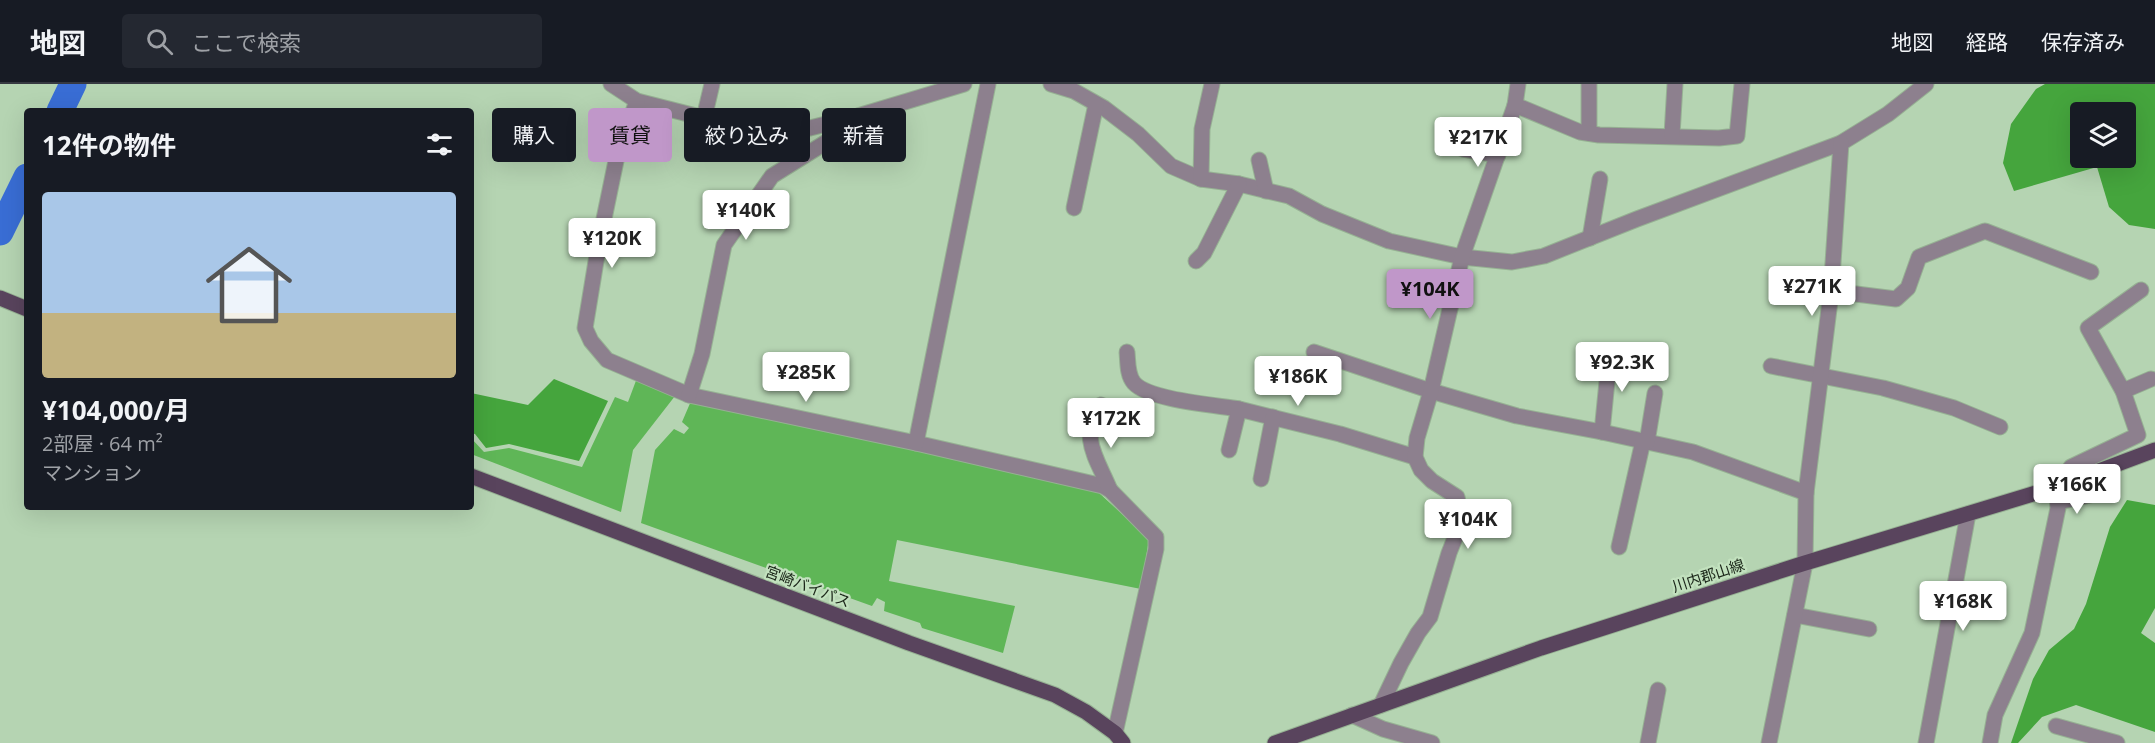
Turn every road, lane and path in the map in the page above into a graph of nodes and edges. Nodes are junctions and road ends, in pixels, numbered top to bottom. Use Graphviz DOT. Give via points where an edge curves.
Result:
graph roads {
  1 [pos="611,84"];
  2 [pos="712,84"];
  3 [pos="963,84"];
  4 [pos="987,84"];
  5 [pos="1051,84"];
  6 [pos="1212,84"];
  7 [pos="1518,84"];
  8 [pos="1589,84"];
  9 [pos="1675,84"];
  10 [pos="1742,84"];
  11 [pos="1926,84"];
  12 [pos="637,101"];
  13 [pos="1096,104"];
  14 [pos="1515,105"];
  15 [pos="706,108"];
  16 [pos="883,108"];
  17 [pos="684,113"];
  18 [pos="1589,133"];
  19 [pos="1672,135"];
  20 [pos="1841,143"];
  21 [pos="822,145"];
  22 [pos="1463,149"];
  23 [pos="1498,155"];
  24 [pos="1259,160"];
  25 [pos="1201,179"];
  26 [pos="1600,179"];
  27 [pos="1239,184"];
  28 [pos="1266,190"];
  29 [pos="1074,208"];
  30 [pos="1590,238"];
  31 [pos="1462,257"];
  32 [pos="1196,261"];
  33 [pos="2091,272"];
  34 [pos="2141,290"];
  35 [pos="1831,293"];
  36 [pos="5,300"];
  37 [pos="24,308"];
  38 [pos="1610,351"];
  39 [pos="1127,352"];
  40 [pos="1314,352"];
  41 [pos="1771,366"];
  42 [pos="1821,376"];
  43 [pos="2151,379"];
  44 [pos="1431,391"];
  45 [pos="2123,391"];
  46 [pos="1655,393"];
  47 [pos="689,395"];
  48 [pos="1101,405"];
  49 [pos="1239,409"];
  50 [pos="1273,417"];
  51 [pos="2000,427"];
  52 [pos="1602,432"];
  53 [pos="1645,442"];
  54 [pos="916,443"];
  55 [pos="1230,450"];
  56 [pos="2155,450"];
  57 [pos="1415,457"];
  58 [pos="474,477"];
  59 [pos="1261,479"];
  60 [pos="1110,490"];
  61 [pos="1806,493"];
  62 [pos="2057,494"];
  63 [pos="2090,495"];
  64 [pos="1968,514"];
  65 [pos="1619,547"];
  66 [pos="1805,563"];
  67 [pos="1795,615"];
  68 [pos="1869,629"];
  69 [pos="1658,690"];
  70 [pos="1381,705"];
  71 [pos="1352,715"];
  72 [pos="2056,726"];
  73 [pos="1119,738"];
  74 [pos="1275,743"];
  75 [pos="1432,743"];
  76 [pos="1648,743"];
  77 [pos="1768,743"];
  78 [pos="1926,743"];
  79 [pos="1990,743"];
  80 [pos="2117,743"];
  1 -- 12 [label="street"];
  2 -- 15 [label="street"];
  3 -- 16 [label="street"];
  4 -- 54 [label="street"];
  5 -- 13 [label="street"];
  6 -- 25 [label="street" via="1202,129"];
  7 -- 14 [label="street"];
  8 -- 18 [label="street"];
  9 -- 19 [label="street"];
  10 -- 19 [label="street" via="1737,136"];
  11 -- 20 [label="street"];
  12 -- 17 [label="street"];
  12 -- 47 [label="street" via="617,156 585,328 607,360"];
  13 -- 25 [label="street" via="1137,134 1171,166"];
  13 -- 29 [label="street"];
  14 -- 18 [label="street"];
  14 -- 23 [label="street"];
  18 -- 19 [label="street"];
  20 -- 30 [label="street"];
  20 -- 35 [label="street"];
  21 -- 47 [label="street" via="772,176 724,245 702,354"];
  22 -- 23 [label="street"];
  23 -- 31 [label="street"];
  24 -- 28 [label="street"];
  25 -- 27 [label="street"];
  26 -- 30 [label="street"];
  27 -- 28 [label="street"];
  27 -- 32 [label="street" via="1204,253"];
  28 -- 31 [label="street" via="1289,196 1389,241"];
  30 -- 31 [label="street" via="1544,256 1512,262"];
  31 -- 44 [label="street"];
  33 -- 35 [label="street" via="1985,231 1919,257 1908,288 1896,300"];
  34 -- 45 [label="street" via="2088,328"];
  35 -- 42 [label="street"];
  36 -- 37 [label="main road"];
  38 -- 52 [label="street"];
  39 -- 49 [label="street" via="1134,384 1168,398"];
  40 -- 44 [label="street"];
  41 -- 42 [label="street"];
  42 -- 51 [label="street" via="1954,408"];
  42 -- 61 [label="street"];
  43 -- 45 [label="street"];
  44 -- 52 [label="street" via="1517,416"];
  44 -- 57 [label="street"];
  45 -- 62 [label="street" via="2138,435 2071,467"];
  46 -- 53 [label="street"];
  47 -- 54 [label="street"];
  48 -- 60 [label="street" via="1092,418 1090,444"];
  49 -- 50 [label="street"];
  49 -- 55 [label="street"];
  50 -- 57 [label="street"];
  50 -- 59 [label="street"];
  52 -- 53 [label="street"];
  53 -- 61 [label="street" via="1692,453"];
  53 -- 65 [label="street"];
  54 -- 60 [label="street"];
  56 -- 62 [label="main road, 川内郡山線"];
  57 -- 70 [label="street" via="1432,481 1457,497 1462,520 1430,617"];
  58 -- 73 [label="main road, 宮崎バイパス" via="1055,695 1086,712"];
  60 -- 73 [label="street" via="1156,537"];
  61 -- 66 [label="street"];
  62 -- 63 [label="street"];
  62 -- 64 [label="main road, 川内郡山線"];
  62 -- 79 [label="street" via="2058,508 2032,633 1995,715"];
  64 -- 66 [label="main road, 川内郡山線"];
  64 -- 78 [label="street"];
  66 -- 67 [label="street"];
  66 -- 70 [label="main road, 川内郡山線" via="1540,648"];
  67 -- 68 [label="street"];
  67 -- 77 [label="street"];
  69 -- 76 [label="street"];
  70 -- 71 [label="main road, 川内郡山線"];
  71 -- 74 [label="main road, 川内郡山線"];
  71 -- 75 [label="street"];
  72 -- 80 [label="street"];
}
